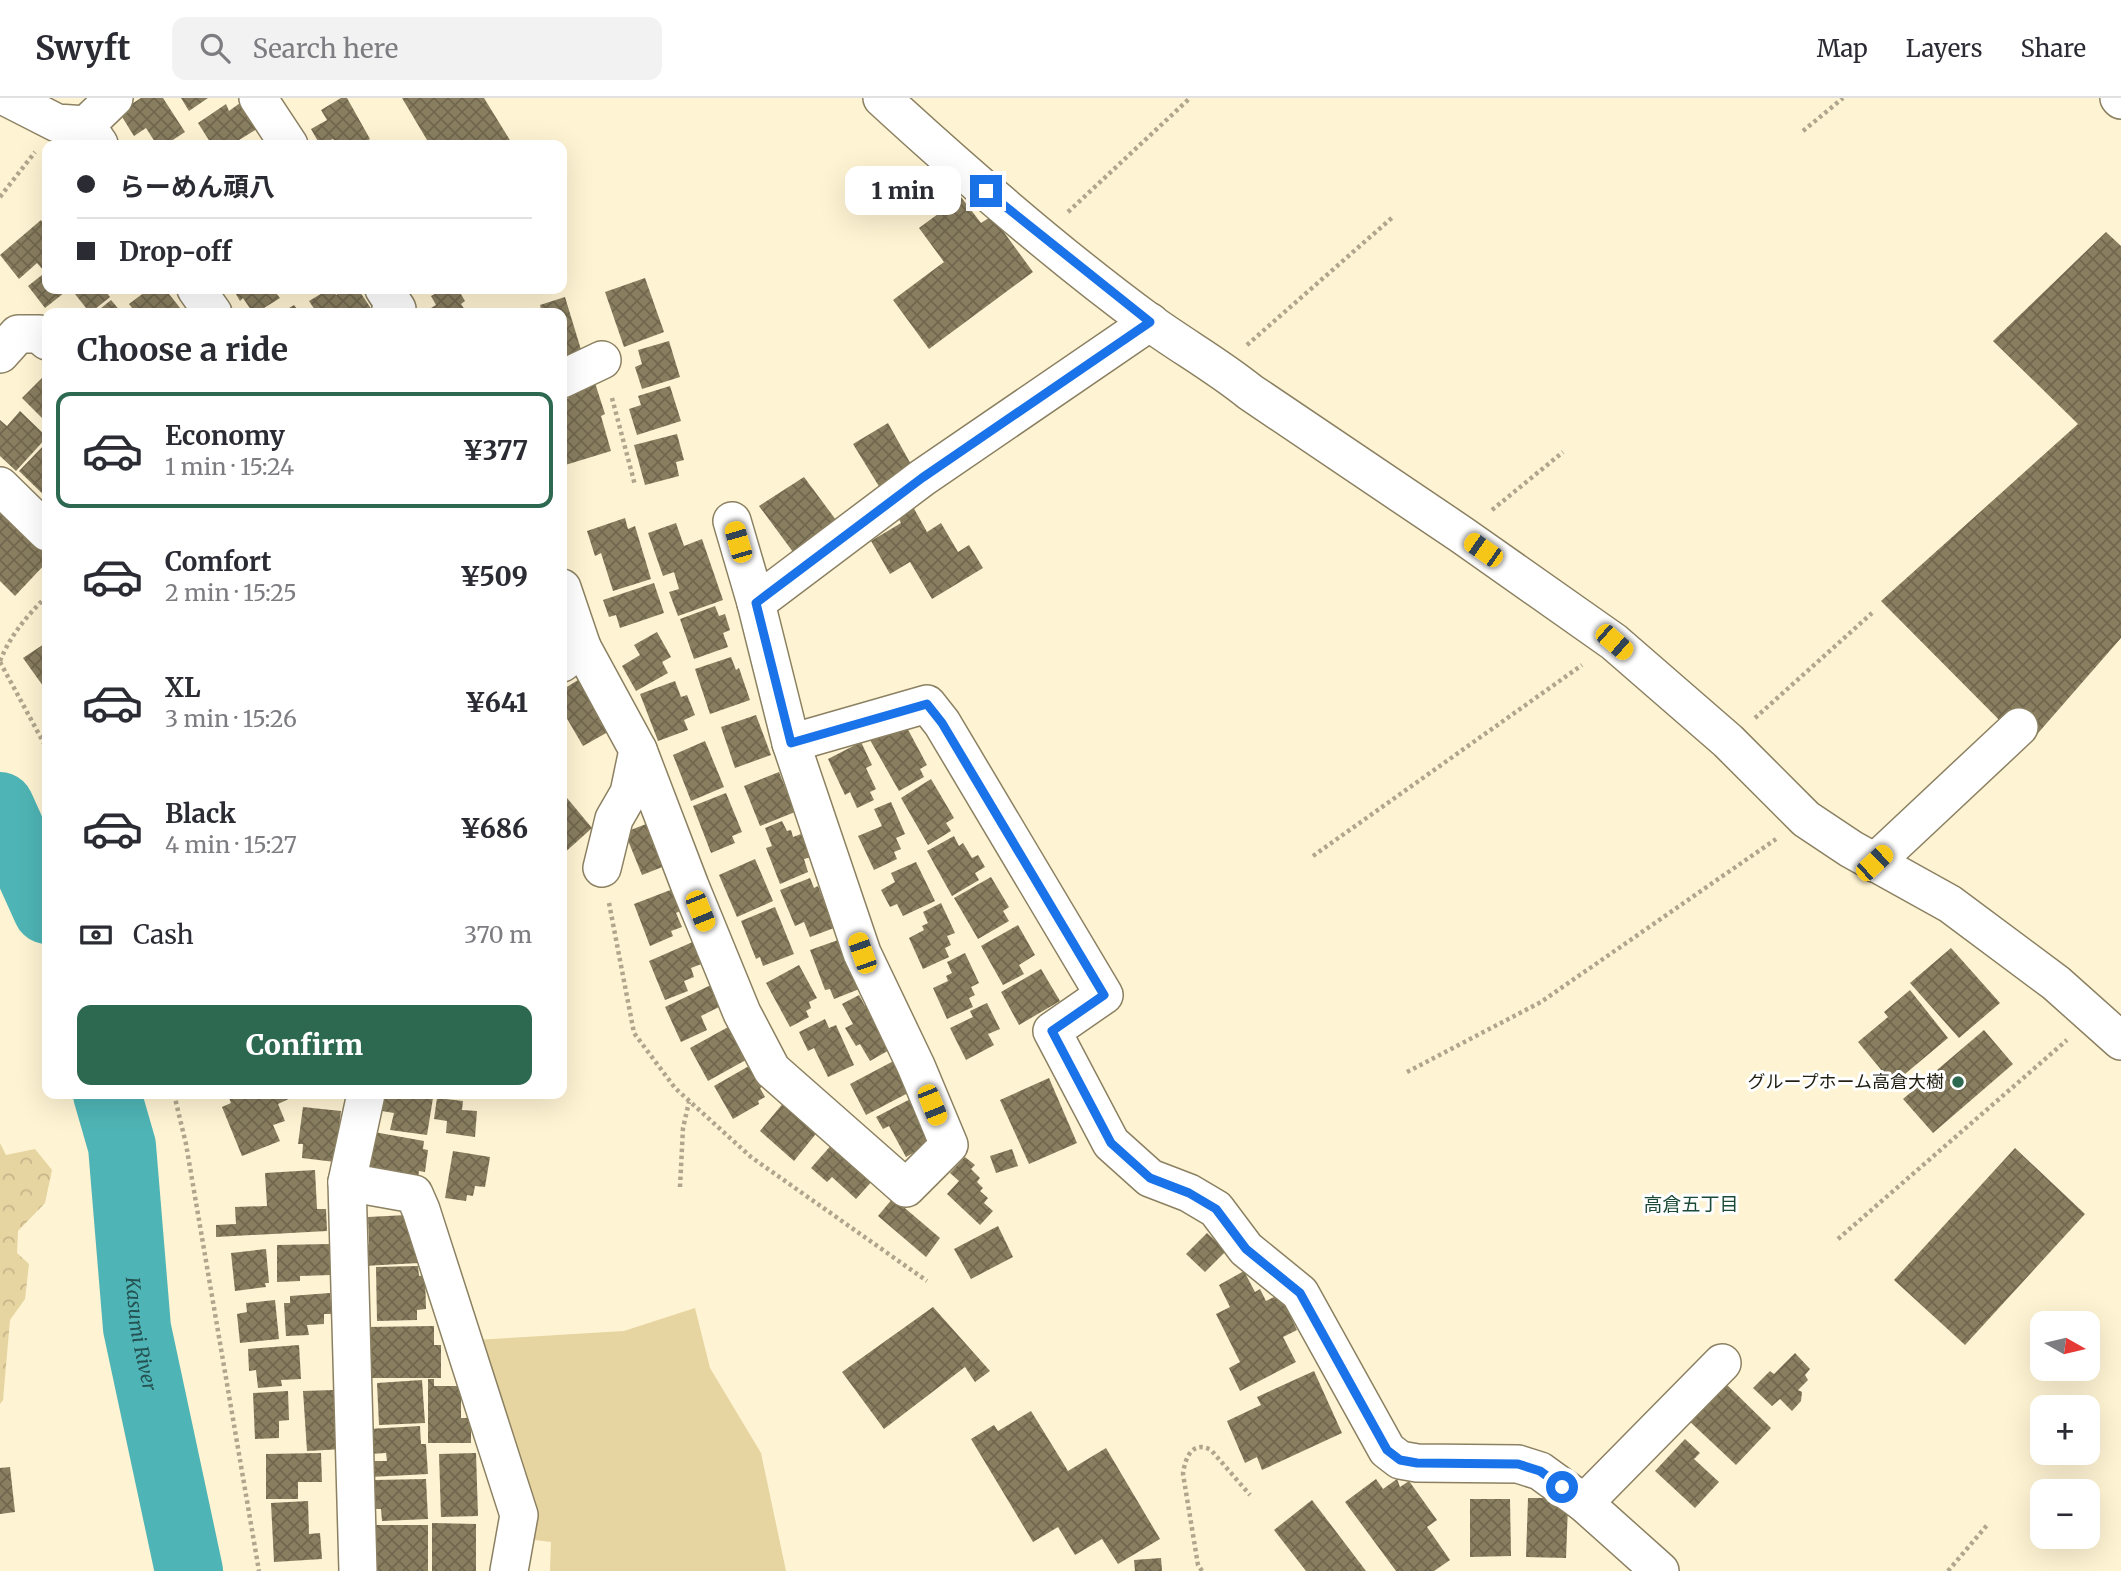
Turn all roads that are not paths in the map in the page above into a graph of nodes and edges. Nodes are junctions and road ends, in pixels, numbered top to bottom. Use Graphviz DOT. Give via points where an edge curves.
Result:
graph roads {
  1 [pos="8,98"];
  2 [pos="114,98"];
  3 [pos="258,98"];
  4 [pos="882,98"];
  5 [pos="81,131"];
  6 [pos="286,140"];
  7 [pos="1150,322"];
  8 [pos="42,337"];
  9 [pos="0,354"];
  10 [pos="602,360"];
  11 [pos="567,377"];
  12 [pos="0,486"];
  13 [pos="732,521"];
  14 [pos="42,527"];
  15 [pos="756,603"];
  16 [pos="567,622"];
  17 [pos="572,655"];
  18 [pos="2020,727"];
  19 [pos="791,743"];
  20 [pos="638,750"];
  21 [pos="1874,863"];
  22 [pos="603,868"];
  23 [pos="2121,1041"];
  24 [pos="365,1099"];
  25 [pos="347,1182"];
  26 [pos="1722,1363"];
  27 [pos="1584,1503"];
  28 [pos="358,1571"];
  29 [pos="509,1571"];
  30 [pos="1660,1571"];
  1 -- 5 [label="street"];
  2 -- 5 [label="street"];
  3 -- 6 [label="street"];
  4 -- 7 [label="street" via="967,176"];
  7 -- 15 [label="street" via="922,478"];
  7 -- 21 [label="street" via="1614,642 1728,741 1806,819"];
  8 -- 9 [label="street" via="18,334"];
  10 -- 11 [label="street"];
  12 -- 14 [label="street"];
  13 -- 15 [label="street"];
  15 -- 19 [label="street"];
  16 -- 17 [label="street"];
  17 -- 20 [label="street"];
  18 -- 21 [label="street"];
  19 -- 20 [label="street" via="862,953 948,1145 906,1188 772,1070 742,1013"];
  19 -- 27 [label="street" via="927,704 1104,995 1052,1031 1111,1143 1150,1178 1216,1209 1246,1249 1300,1293 1387,1450 1400,1460 1518,1464 1540,1471"];
  20 -- 22 [label="street" via="629,793 614,819"];
  21 -- 23 [label="street" via="1950,904 2056,983"];
  24 -- 25 [label="street"];
  25 -- 28 [label="street"];
  25 -- 29 [label="street" via="414,1194 421,1210 519,1515"];
  26 -- 27 [label="street"];
  27 -- 30 [label="street"];
}
